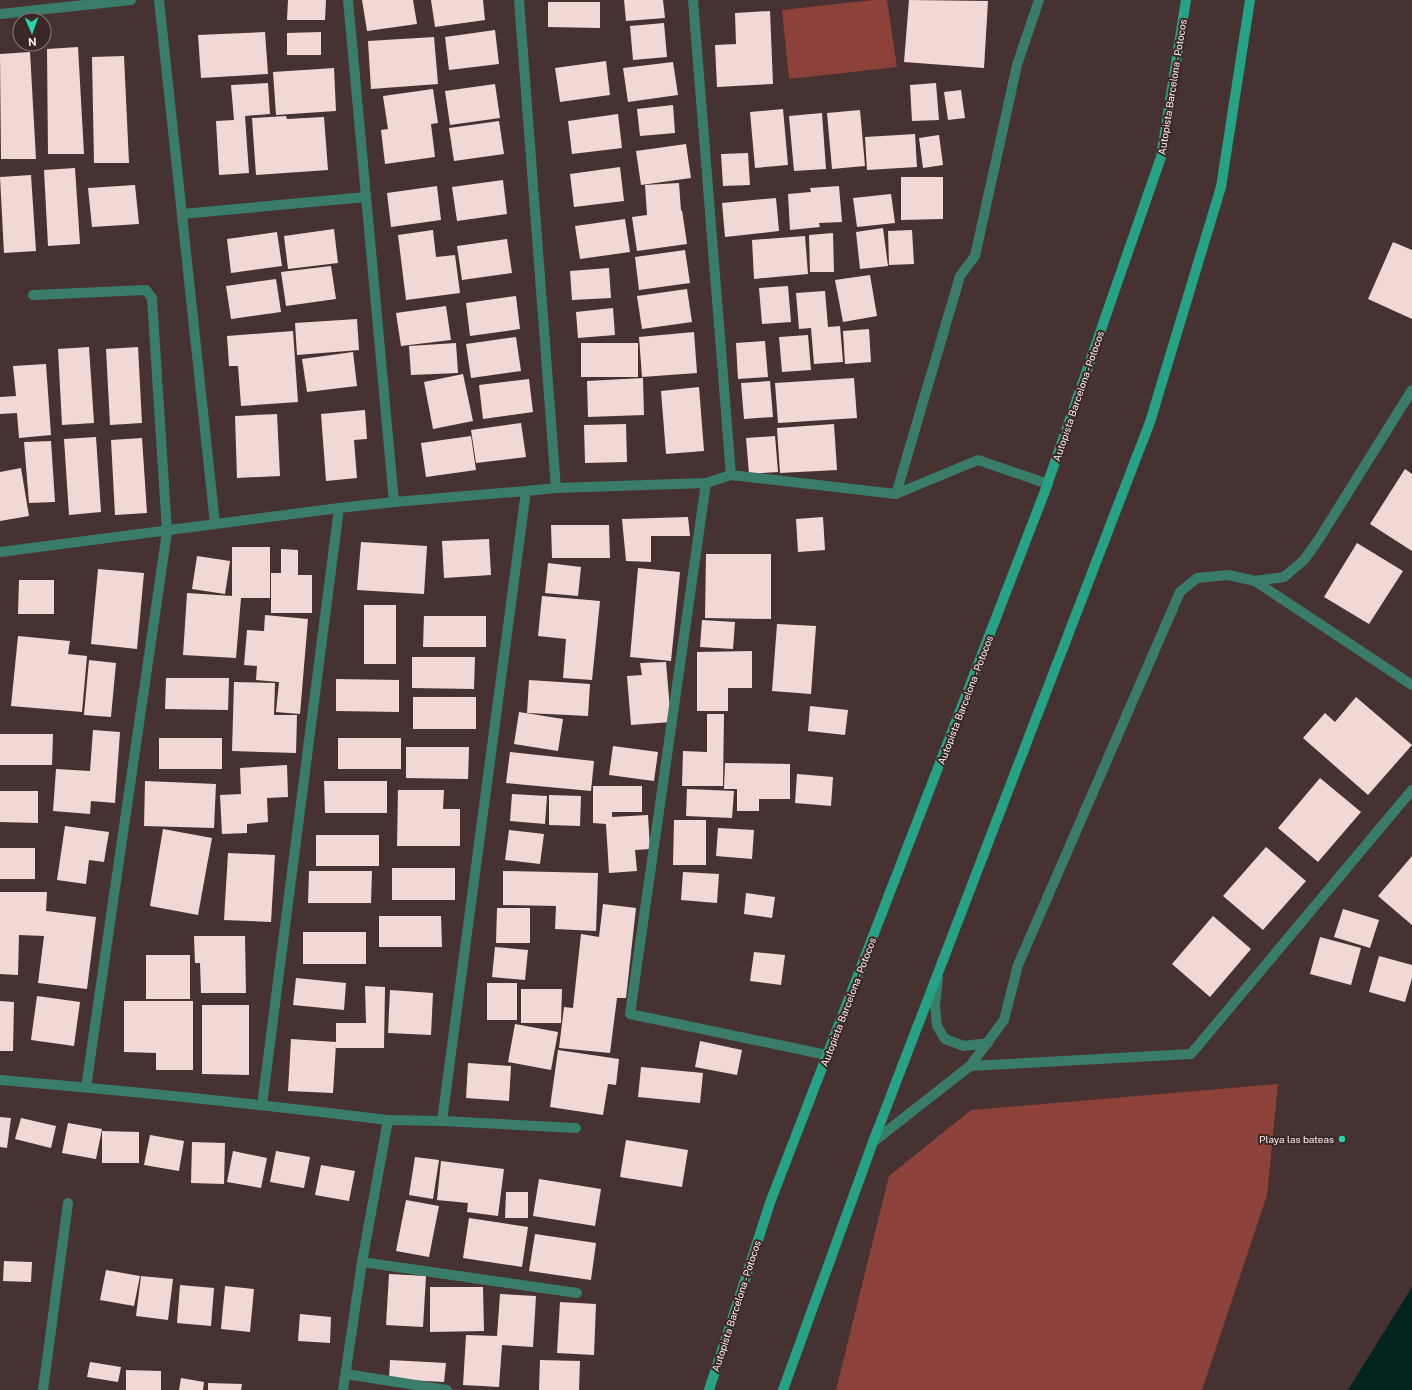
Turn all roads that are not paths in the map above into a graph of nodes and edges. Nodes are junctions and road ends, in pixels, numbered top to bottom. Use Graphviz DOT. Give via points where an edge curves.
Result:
graph roads {
  1 [pos="131,0"];
  2 [pos="159,0"];
  3 [pos="348,0"];
  4 [pos="519,0"];
  5 [pos="693,0"];
  6 [pos="1039,0"];
  7 [pos="1186,0"];
  8 [pos="1250,0"];
  9 [pos="0,14"];
  10 [pos="366,197"];
  11 [pos="182,214"];
  12 [pos="33,295"];
  13 [pos="1412,390"];
  14 [pos="731,475"];
  15 [pos="706,483"];
  16 [pos="1048,484"];
  17 [pos="556,488"];
  18 [pos="526,491"];
  19 [pos="896,494"];
  20 [pos="394,502"];
  21 [pos="338,508"];
  22 [pos="215,524"];
  23 [pos="167,532"];
  24 [pos="0,552"];
  25 [pos="1256,581"];
  26 [pos="1412,685"];
  27 [pos="1412,790"];
  28 [pos="939,972"];
  29 [pos="988,1043"];
  30 [pos="827,1055"];
  31 [pos="970,1066"];
  32 [pos="0,1080"];
  33 [pos="86,1087"];
  34 [pos="262,1105"];
  35 [pos="388,1120"];
  36 [pos="442,1120"];
  37 [pos="576,1128"];
  38 [pos="873,1142"];
  39 [pos="68,1202"];
  40 [pos="362,1262"];
  41 [pos="577,1293"];
  42 [pos="346,1374"];
  43 [pos="43,1390"];
  44 [pos="343,1390"];
  45 [pos="447,1390"];
  46 [pos="709,1390"];
  47 [pos="783,1390"];
  1 -- 9 [label="street"];
  2 -- 11 [label="street"];
  3 -- 10 [label="street"];
  4 -- 17 [label="street"];
  5 -- 14 [label="street"];
  6 -- 19 [label="street" via="1016,65 975,256 960,276"];
  7 -- 16 [label="street, Autopista Barcelona - Potocos" via="1161,157"];
  8 -- 28 [label="street" via="1221,187 1150,422"];
  10 -- 11 [label="street"];
  10 -- 20 [label="street"];
  11 -- 22 [label="street"];
  12 -- 23 [label="street" via="146,290 150,294"];
  13 -- 25 [label="street" via="1304,560 1284,577"];
  14 -- 15 [label="street"];
  14 -- 19 [label="street"];
  15 -- 17 [label="street"];
  15 -- 30 [label="street" via="630,1014"];
  16 -- 19 [label="street" via="978,460"];
  16 -- 30 [label="street, Autopista Barcelona - Potocos"];
  17 -- 18 [label="street"];
  18 -- 20 [label="street"];
  18 -- 36 [label="street"];
  20 -- 21 [label="street"];
  21 -- 22 [label="street"];
  21 -- 34 [label="street"];
  22 -- 23 [label="street"];
  23 -- 24 [label="street"];
  23 -- 33 [label="street"];
  25 -- 26 [label="street"];
  25 -- 29 [label="street" via="1228,576 1198,578 1180,592 1018,965 1004,1020"];
  27 -- 31 [label="street" via="1191,1054"];
  28 -- 29 [label="street" via="935,1006 937,1026 945,1039 964,1046"];
  28 -- 38 [label="street"];
  29 -- 31 [label="street"];
  30 -- 46 [label="street, Autopista Barcelona - Potocos" via="771,1200"];
  31 -- 38 [label="street"];
  32 -- 33 [label="street"];
  33 -- 34 [label="street"];
  34 -- 35 [label="street"];
  35 -- 36 [label="street"];
  35 -- 40 [label="street"];
  36 -- 37 [label="street"];
  38 -- 47 [label="street"];
  39 -- 43 [label="street"];
  40 -- 41 [label="street"];
  40 -- 42 [label="street"];
  42 -- 44 [label="street"];
  42 -- 45 [label="street"];
}
